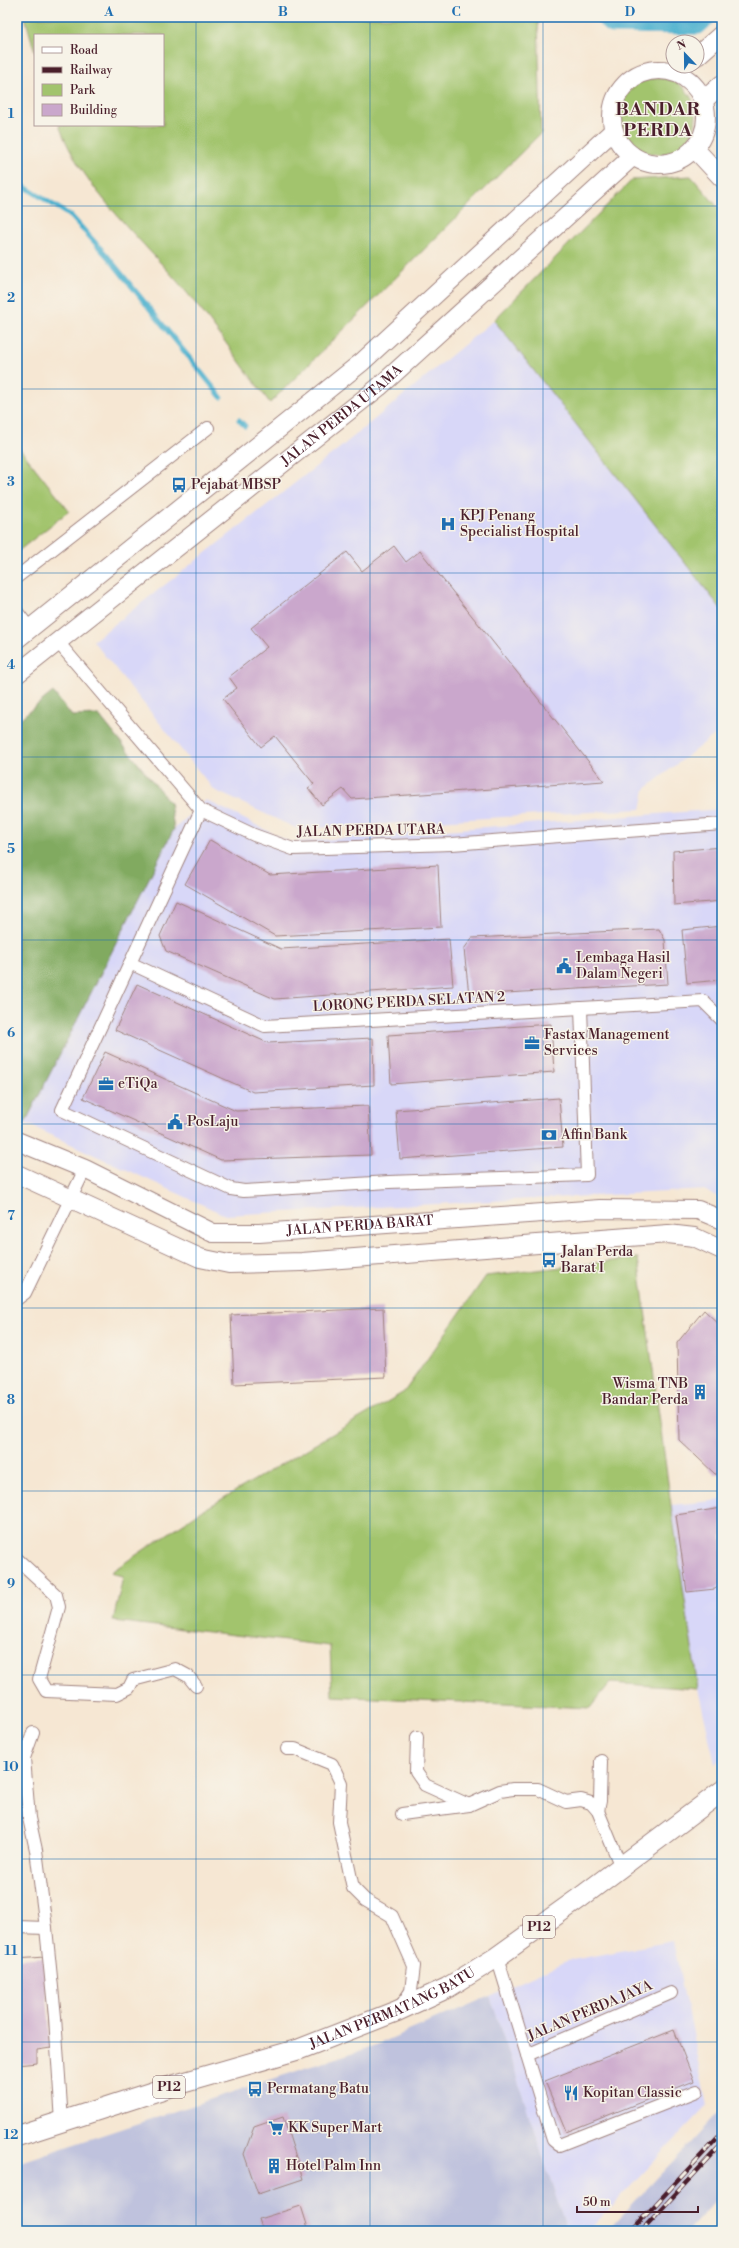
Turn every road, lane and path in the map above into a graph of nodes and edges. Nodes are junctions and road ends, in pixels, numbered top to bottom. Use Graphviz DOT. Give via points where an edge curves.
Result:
graph roads {
  1 [pos="722,34"];
  2 [pos="705,49"];
  3 [pos="665,69"];
  4 [pos="685,74"];
  5 [pos="722,84"];
  6 [pos="704,100"];
  7 [pos="613,131"];
  8 [pos="694,148"];
  9 [pos="633,156"];
  10 [pos="722,178"];
  11 [pos="208,428"];
  12 [pos="17,577"];
  13 [pos="17,612"];
  14 [pos="23,634"];
  15 [pos="58,641"];
  16 [pos="17,674"];
  17 [pos="201,810"];
  18 [pos="722,824"];
  19 [pos="130,963"];
  20 [pos="581,1008"];
  21 [pos="722,1020"];
  22 [pos="17,1141"];
  23 [pos="85,1169"];
  24 [pos="17,1174"];
  25 [pos="70,1198"];
  26 [pos="722,1220"];
  27 [pos="260,1233"];
  28 [pos="722,1250"];
  29 [pos="259,1262"];
  30 [pos="17,1299"];
  31 [pos="17,1559"];
  32 [pos="196,1686"];
  33 [pos="33,1733"];
  34 [pos="417,1737"];
  35 [pos="287,1750"];
  36 [pos="21,1757"];
  37 [pos="601,1761"];
  38 [pos="722,1791"];
  39 [pos="469,1805"];
  40 [pos="598,1811"];
  41 [pos="402,1814"];
  42 [pos="621,1867"];
  43 [pos="17,1927"];
  44 [pos="46,1928"];
  45 [pos="497,1957"];
  46 [pos="671,1993"];
  47 [pos="397,2011"];
  48 [pos="527,2055"];
  49 [pos="697,2091"];
  50 [pos="62,2122"];
  51 [pos="17,2136"];
  1 -- 2 [label="street"];
  3 -- 7 [label="street" via="648,70 633,76 622,87 614,100 611,116"];
  4 -- 6 [label="street"];
  5 -- 6 [label="street"];
  6 -- 8 [label="street" via="706,125 702,137"];
  7 -- 9 [label="street" via="620,144"];
  7 -- 14 [label="street, JALAN PERDA UTAMA" via="362,362"];
  8 -- 9 [label="street" via="670,163 656,164"];
  8 -- 10 [label="street"];
  9 -- 15 [label="street, JALAN PERDA UTAMA" via="379,387"];
  11 -- 12 [label="street"];
  13 -- 14 [label="street"];
  15 -- 16 [label="street, JALAN PERDA UTAMA"];
  15 -- 17 [label="street, JALAN PERDA UTARA"];
  17 -- 18 [label="street, JALAN PERDA UTARA" via="254,835 292,849 452,844"];
  17 -- 19 [label="street"];
  19 -- 20 [label="street, LORONG PERDA SELATAN 2" via="265,1026"];
  19 -- 20 [label="street" via="62,1110 231,1189 244,1191 389,1182 587,1175"];
  20 -- 21 [label="street, LORONG PERDA SELATAN 2" via="703,1001"];
  22 -- 23 [label="street, JALAN PERDA BARAT"];
  23 -- 25 [label="street"];
  23 -- 27 [label="street, JALAN PERDA BARAT" via="213,1233"];
  24 -- 25 [label="street"];
  25 -- 29 [label="street" via="200,1258 229,1264"];
  25 -- 30 [label="street" via="25,1293"];
  26 -- 27 [label="street, JALAN PERDA BARAT" via="698,1210 600,1209"];
  27 -- 29 [label="street"];
  28 -- 29 [label="street" via="694,1237 668,1234 308,1262"];
  31 -- 32 [label="street" via="56,1595 59,1607 38,1680 46,1691 117,1694 129,1688 133,1680 175,1669 188,1676"];
  33 -- 36 [label="street"];
  34 -- 39 [label="street" via="416,1772 425,1785"];
  35 -- 47 [label="street" via="295,1750 332,1764 341,1783 339,1822 353,1888 365,1900 392,1916 414,1966 411,1991"];
  36 -- 44 [label="street"];
  37 -- 40 [label="street"];
  38 -- 42 [label="main road, JALAN PERMATANG BATU / P12"];
  39 -- 40 [label="street" via="500,1791 526,1788 538,1789 566,1802 581,1800 591,1803"];
  39 -- 41 [label="street"];
  40 -- 42 [label="street"];
  42 -- 45 [label="main road, JALAN PERMATANG BATU / P12"];
  43 -- 44 [label="street"];
  44 -- 50 [label="street"];
  45 -- 47 [label="main road, JALAN PERMATANG BATU / P12" via="447,1988"];
  45 -- 48 [label="street, JALAN PERDA JAYA"];
  46 -- 48 [label="street, JALAN PERDA JAYA"];
  47 -- 50 [label="main road, JALAN PERMATANG BATU / P12" via="300,2049 175,2085"];
  48 -- 49 [label="street" via="552,2140 559,2145"];
  50 -- 51 [label="main road, JALAN PERMATANG BATU / P12"];
}
